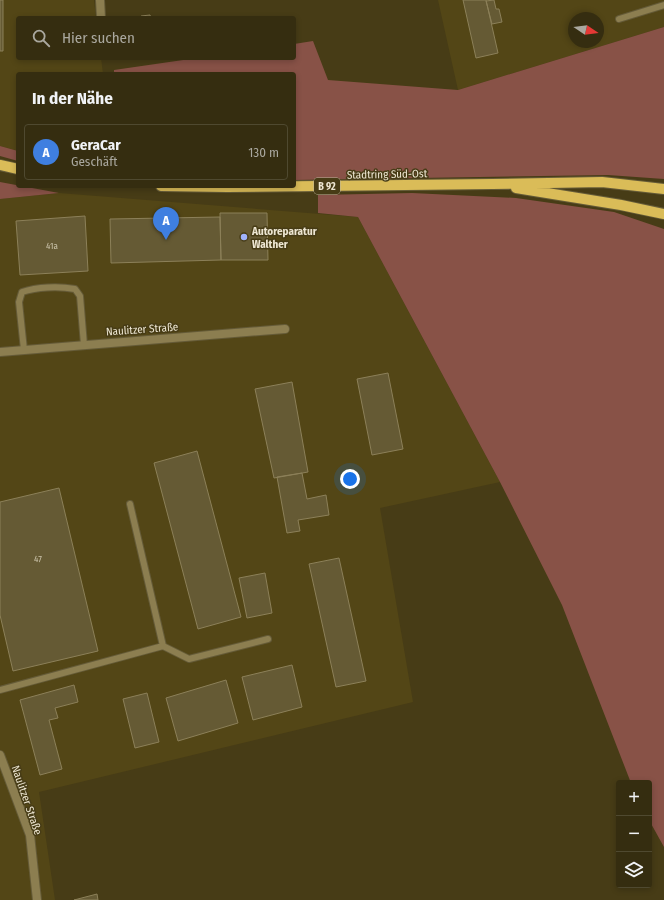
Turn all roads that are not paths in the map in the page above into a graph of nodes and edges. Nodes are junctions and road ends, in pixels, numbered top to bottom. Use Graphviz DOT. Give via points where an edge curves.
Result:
graph roads {
  1 [pos="100,0"];
  2 [pos="664,4"];
  3 [pos="101,16"];
  4 [pos="619,19"];
  5 [pos="0,165"];
  6 [pos="16,169"];
  7 [pos="492,184"];
  8 [pos="296,186"];
  9 [pos="664,189"];
  10 [pos="664,214"];
  11 [pos="285,329"];
  12 [pos="84,345"];
  13 [pos="24,350"];
  14 [pos="0,352"];
  15 [pos="130,504"];
  16 [pos="268,639"];
  17 [pos="163,646"];
  18 [pos="0,690"];
  19 [pos="0,756"];
  20 [pos="37,900"];
  1 -- 3 [label="street"];
  2 -- 4 [label="lane"];
  5 -- 6 [label="main road"];
  7 -- 8 [label="main road, Stadtring Süd-Ost / B 92"];
  7 -- 9 [label="main road, Stadtring Süd-Ost / B 92" via="602,182"];
  7 -- 10 [label="main road, Stadtring Süd-Ost / B 92"];
  11 -- 12 [label="street, Naulitzer Straße"];
  12 -- 13 [label="street, Naulitzer Straße"];
  12 -- 13 [label="lane" via="80,296 75,289 30,289 22,292 19,302"];
  13 -- 14 [label="street, Naulitzer Straße"];
  15 -- 17 [label="lane"];
  16 -- 17 [label="lane" via="189,659"];
  17 -- 18 [label="lane"];
  19 -- 20 [label="street, Naulitzer Straße" via="30,835"];
}
